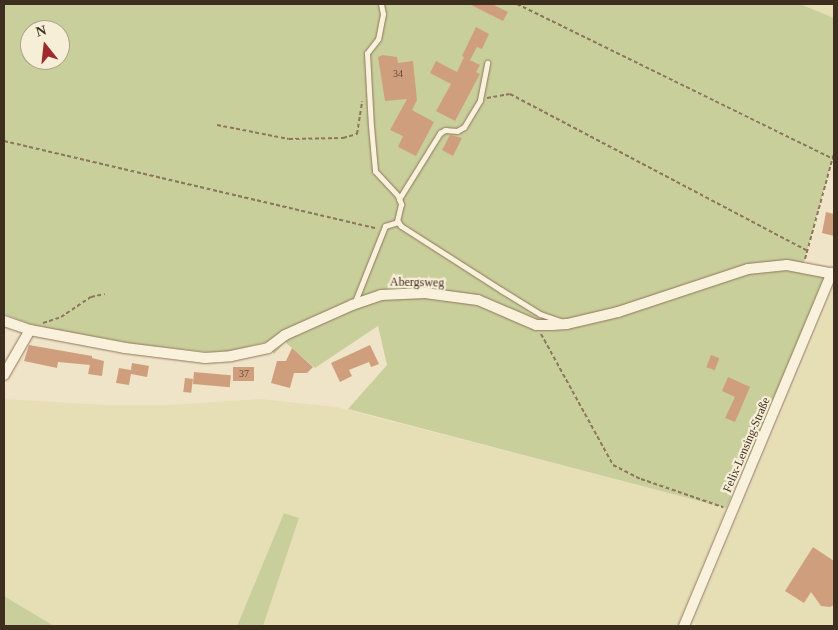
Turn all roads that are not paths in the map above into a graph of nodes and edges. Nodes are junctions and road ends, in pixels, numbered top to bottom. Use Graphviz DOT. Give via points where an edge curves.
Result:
graph roads {
  1 [pos="381,4"];
  2 [pos="488,63"];
  3 [pos="399,199"];
  4 [pos="398,222"];
  5 [pos="833,273"];
  6 [pos="353,304"];
  7 [pos="4,321"];
  8 [pos="567,324"];
  9 [pos="32,331"];
  10 [pos="4,376"];
  11 [pos="684,626"];
  1 -- 3 [label="lane" via="383,14 378,39 367,53 375,171"];
  2 -- 3 [label="lane" via="480,100 462,129 442,131"];
  3 -- 4 [label="lane"];
  4 -- 6 [label="lane" via="385,226"];
  4 -- 8 [label="lane" via="540,314"];
  5 -- 8 [label="street, Abergsweg" via="787,265 748,269 618,312"];
  5 -- 11 [label="street, Felix-Lensing-Straße"];
  6 -- 8 [label="street, Abergsweg" via="381,295 425,293 478,300 536,326"];
  6 -- 9 [label="street, Abergsweg" via="286,335 268,348 214,357 125,348"];
  7 -- 9 [label="street, Abergsweg"];
  9 -- 10 [label="street"];
}
